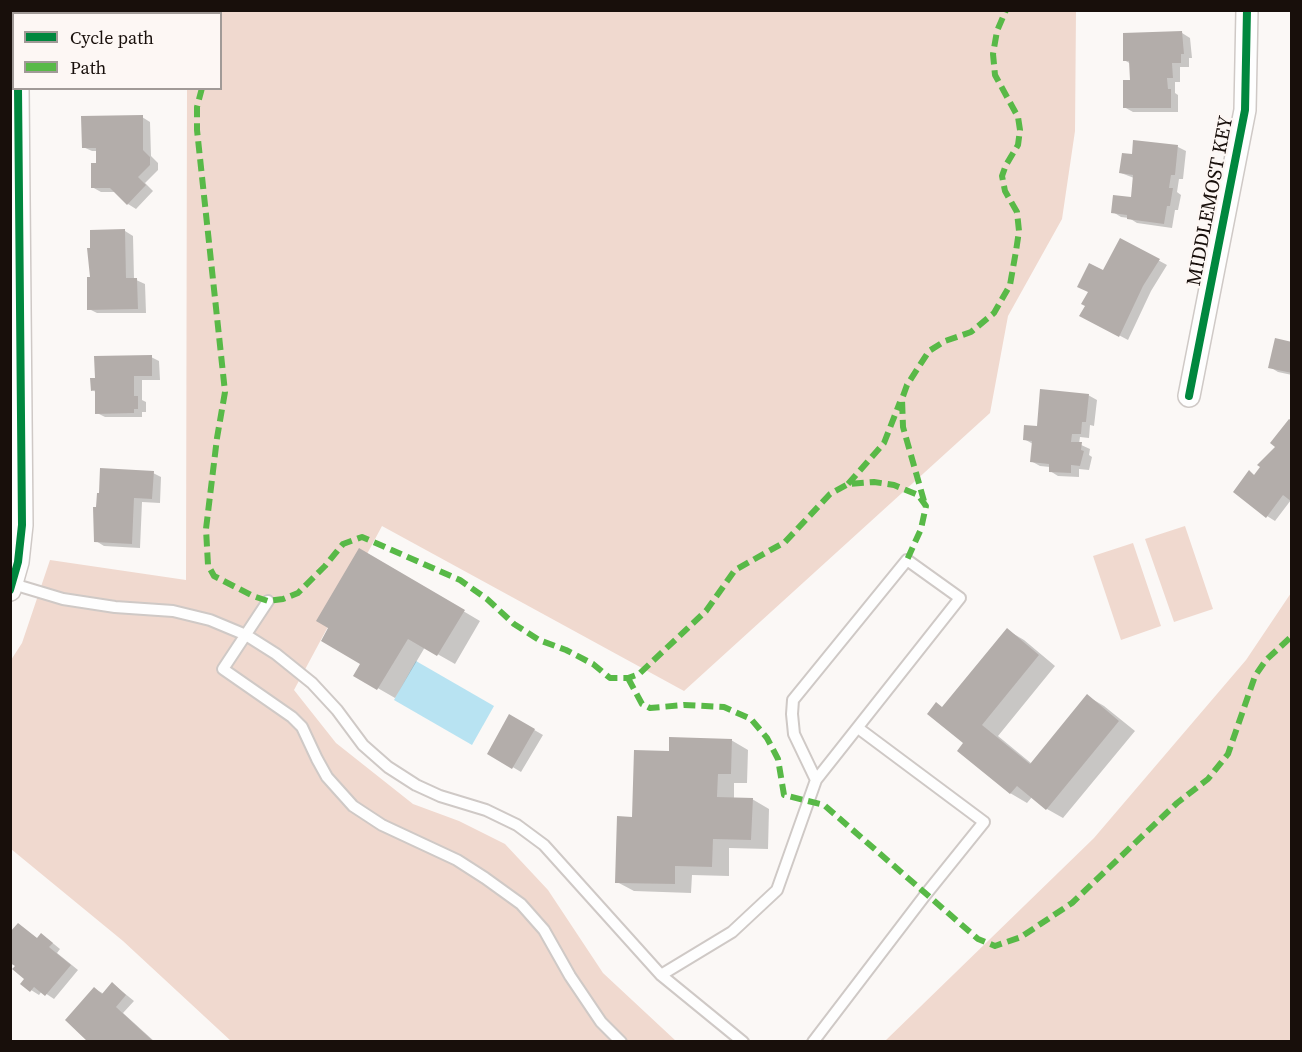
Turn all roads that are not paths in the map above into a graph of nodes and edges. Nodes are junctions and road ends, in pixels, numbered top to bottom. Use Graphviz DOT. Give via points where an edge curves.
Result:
graph roads {
  1 [pos="1247,10"];
  2 [pos="18,90"];
  3 [pos="1189,396"];
  4 [pos="12,587"];
  5 [pos="268,602"];
  6 [pos="246,635"];
  7 [pos="858,728"];
  8 [pos="816,780"];
  9 [pos="661,975"];
  10 [pos="621,1041"];
  11 [pos="743,1041"];
  12 [pos="813,1041"];
  1 -- 3 [label="street, MIDDLEMOST KEY" via="1245,110"];
  2 -- 4 [label="street" via="22,525"];
  4 -- 6 [label="lane" via="115,607 173,611 210,620"];
  5 -- 6 [label="lane"];
  6 -- 9 [label="lane" via="312,683 363,745 388,767 440,796 486,810 544,845"];
  6 -- 10 [label="lane" via="223,669 302,727 327,777 353,806 382,825 457,860 521,904 544,930 601,1022"];
  7 -- 8 [label="lane"];
  7 -- 8 [label="lane" via="960,598 907,560 793,700 794,734"];
  7 -- 12 [label="lane" via="984,822"];
  8 -- 9 [label="lane" via="777,890 732,932"];
  9 -- 11 [label="lane"];
}
